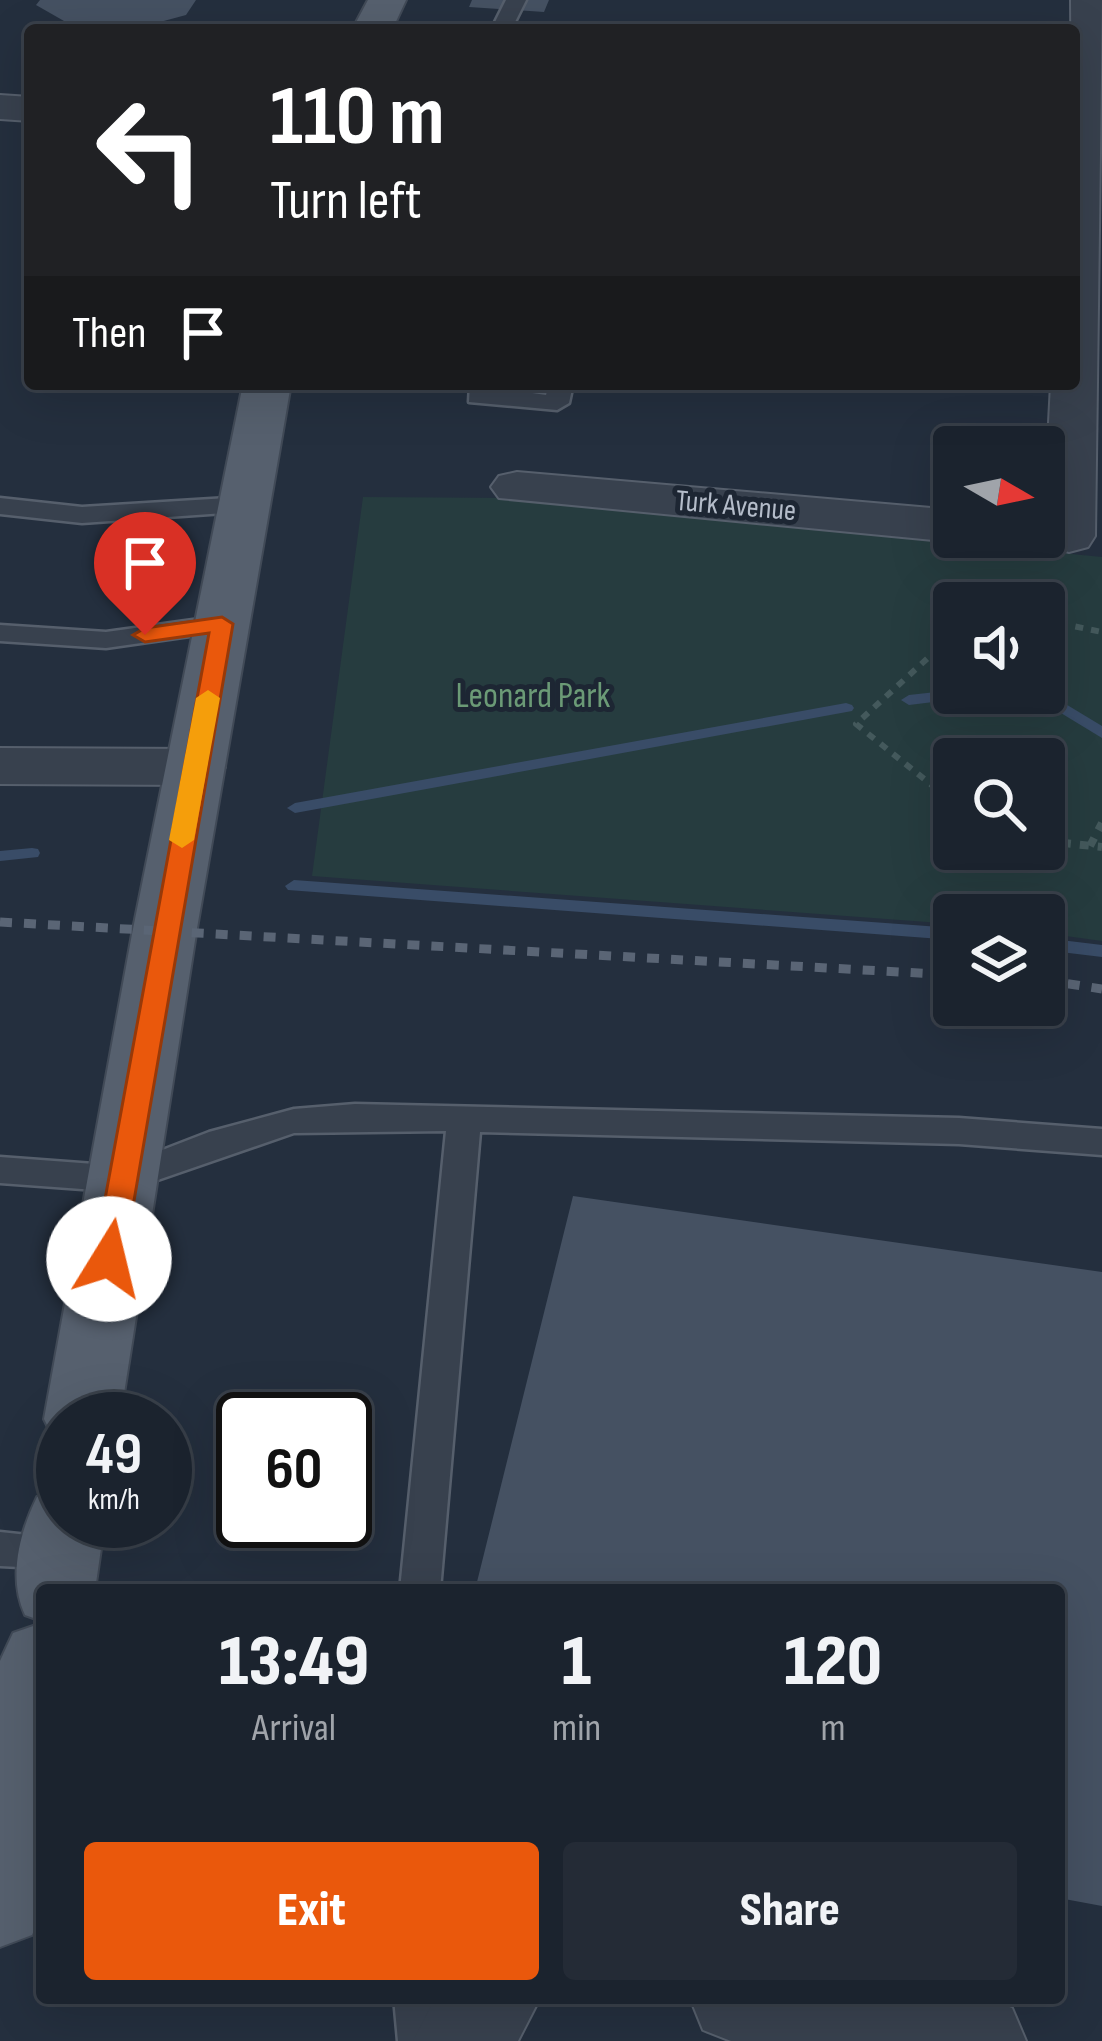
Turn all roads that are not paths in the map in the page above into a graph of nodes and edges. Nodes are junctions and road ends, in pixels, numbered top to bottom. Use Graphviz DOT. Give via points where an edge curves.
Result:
graph roads {
  1 [pos="1090,0"];
  2 [pos="1087,112"];
  3 [pos="1080,310"];
  4 [pos="266,390"];
  5 [pos="480,390"];
  6 [pos="560,390"];
  7 [pos="1077,390"];
  8 [pos="517,487"];
  9 [pos="244,505"];
  10 [pos="0,506"];
  11 [pos="933,524"];
  12 [pos="1072,536"];
  13 [pos="222,624"];
  14 [pos="0,633"];
  15 [pos="0,766"];
  16 [pos="195,767"];
  17 [pos="464,1118"];
  18 [pos="1102,1142"];
  19 [pos="0,1170"];
  20 [pos="123,1178"];
  21 [pos="87,1392"];
  22 [pos="421,1584"];
  23 [pos="36,1694"];
  24 [pos="0,1905"];
  25 [pos="418,2004"];
  26 [pos="489,2004"];
  27 [pos="519,2004"];
  28 [pos="770,2004"];
  29 [pos="421,2041"];
  30 [pos="460,2041"];
  31 [pos="512,2041"];
  32 [pos="980,2041"];
  1 -- 2 [label="street"];
  2 -- 3 [label="street"];
  4 -- 9 [label="main road"];
  5 -- 6 [label="lane" via="478,397 557,403"];
  7 -- 12 [label="street"];
  8 -- 11 [label="street, Turk Avenue"];
  9 -- 10 [label="lane" via="82,515"];
  9 -- 13 [label="main road"];
  13 -- 14 [label="lane" via="106,640"];
  13 -- 16 [label="main road"];
  15 -- 16 [label="street"];
  16 -- 20 [label="main road"];
  17 -- 18 [label="lane"];
  17 -- 20 [label="lane" via="294,1121"];
  17 -- 22 [label="lane"];
  19 -- 20 [label="lane"];
  20 -- 21 [label="main road"];
  23 -- 24 [label="main road"];
  25 -- 29 [label="lane"];
  26 -- 30 [label="street"];
  27 -- 31 [label="lane"];
  28 -- 32 [label="street"];
}
